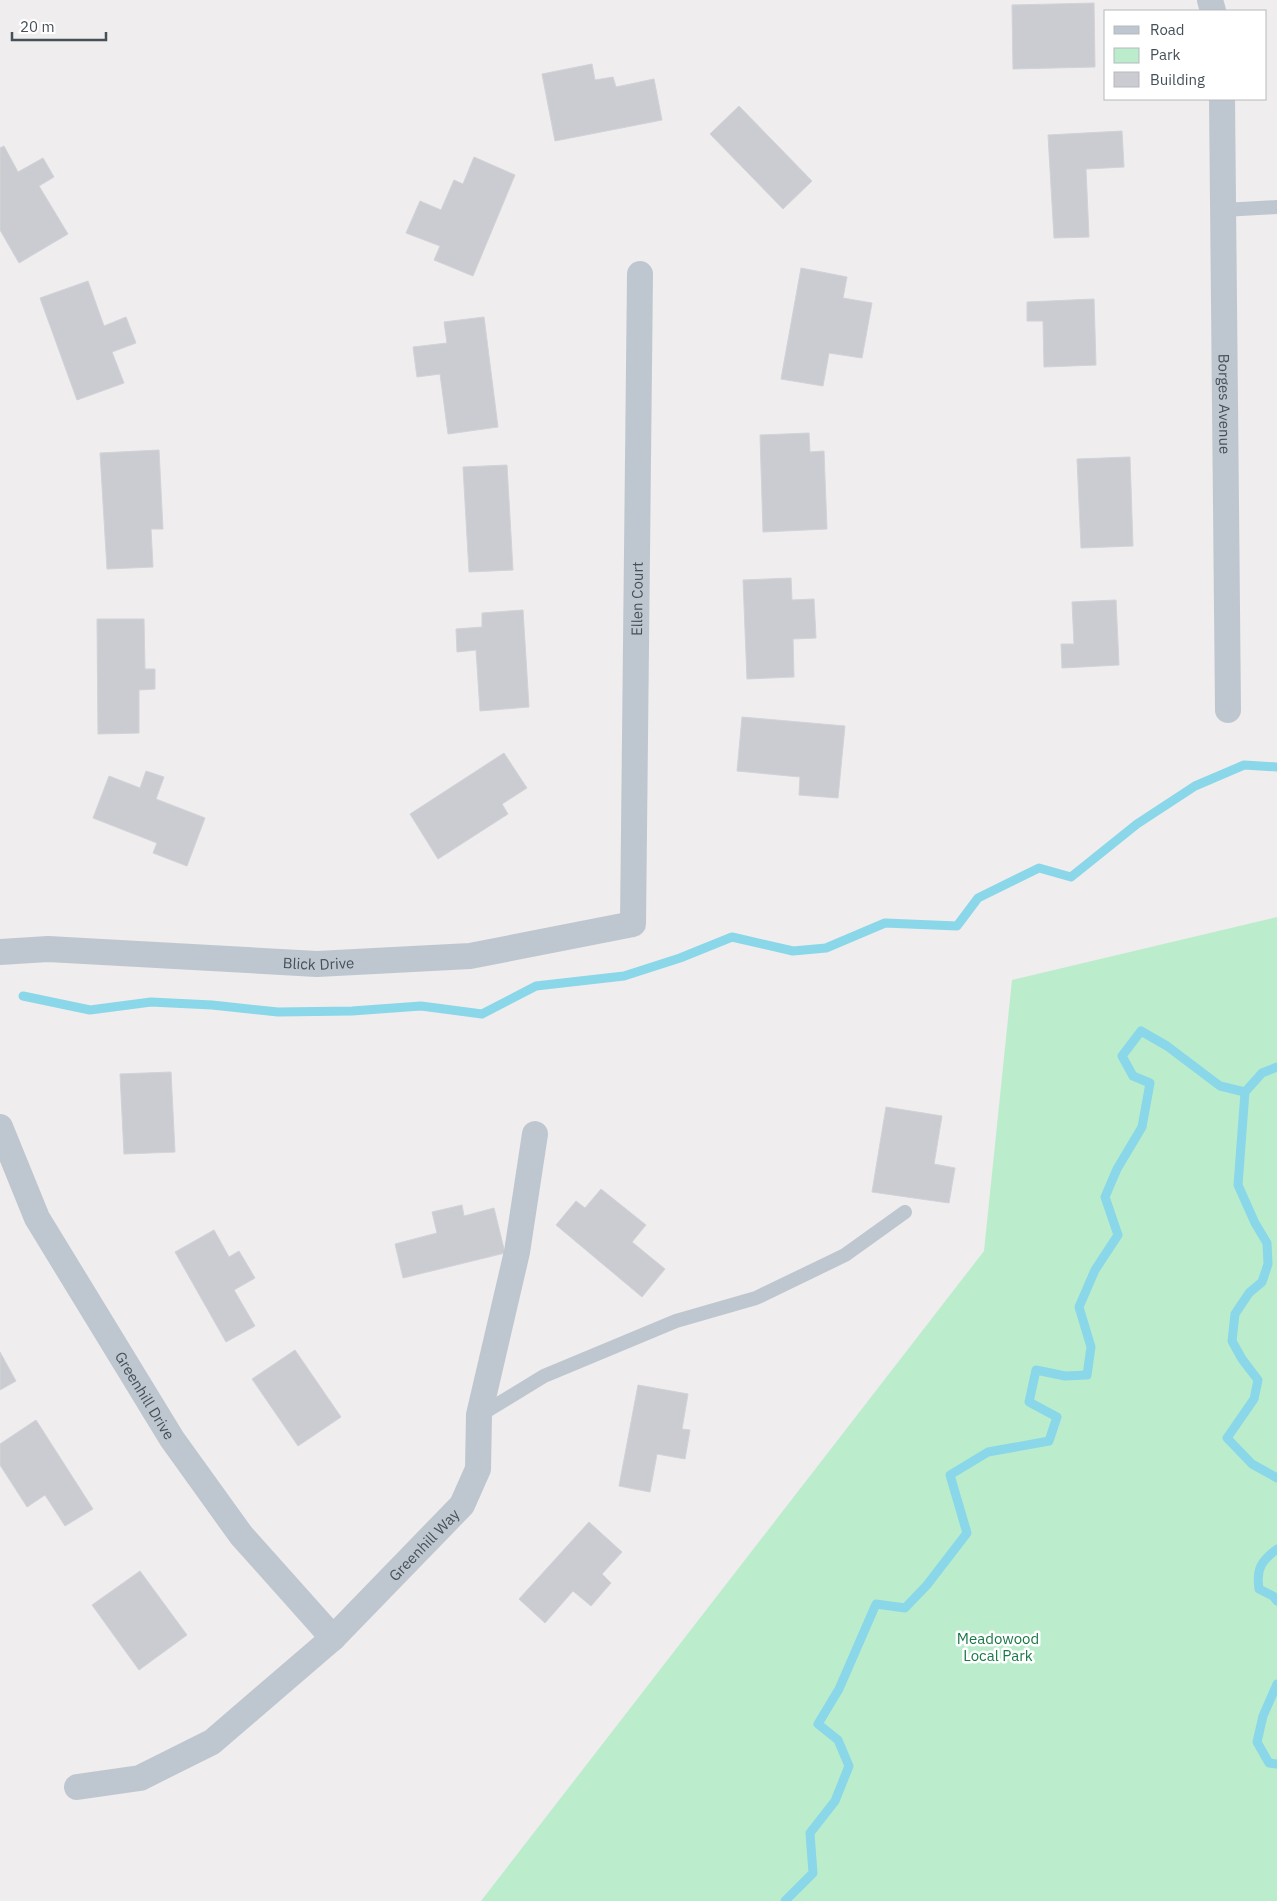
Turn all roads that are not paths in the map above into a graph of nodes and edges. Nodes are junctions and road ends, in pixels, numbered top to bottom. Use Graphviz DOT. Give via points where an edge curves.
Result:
graph roads {
  1 [pos="1222,100"];
  2 [pos="1277,207"];
  3 [pos="1223,210"];
  4 [pos="640,274"];
  5 [pos="1228,710"];
  6 [pos="633,924"];
  7 [pos="0,952"];
  8 [pos="0,1127"];
  9 [pos="535,1134"];
  10 [pos="905,1212"];
  11 [pos="479,1415"];
  12 [pos="333,1638"];
  13 [pos="77,1786"];
  1 -- 3 [label="street, Borges Avenue"];
  2 -- 3 [label="lane"];
  3 -- 5 [label="street, Borges Avenue"];
  4 -- 6 [label="street, Ellen Court"];
  6 -- 7 [label="street, Blick Drive" via="470,956 317,964 48,949"];
  8 -- 12 [label="street, Greenhill Drive" via="37,1218 172,1438 241,1535"];
  9 -- 11 [label="street, Greenhill Way" via="516,1252"];
  10 -- 11 [label="lane" via="845,1255 756,1298 676,1321 544,1376"];
  11 -- 12 [label="street, Greenhill Way" via="478,1469 462,1505"];
  12 -- 13 [label="street, Greenhill Way" via="212,1742 140,1778"];
}
